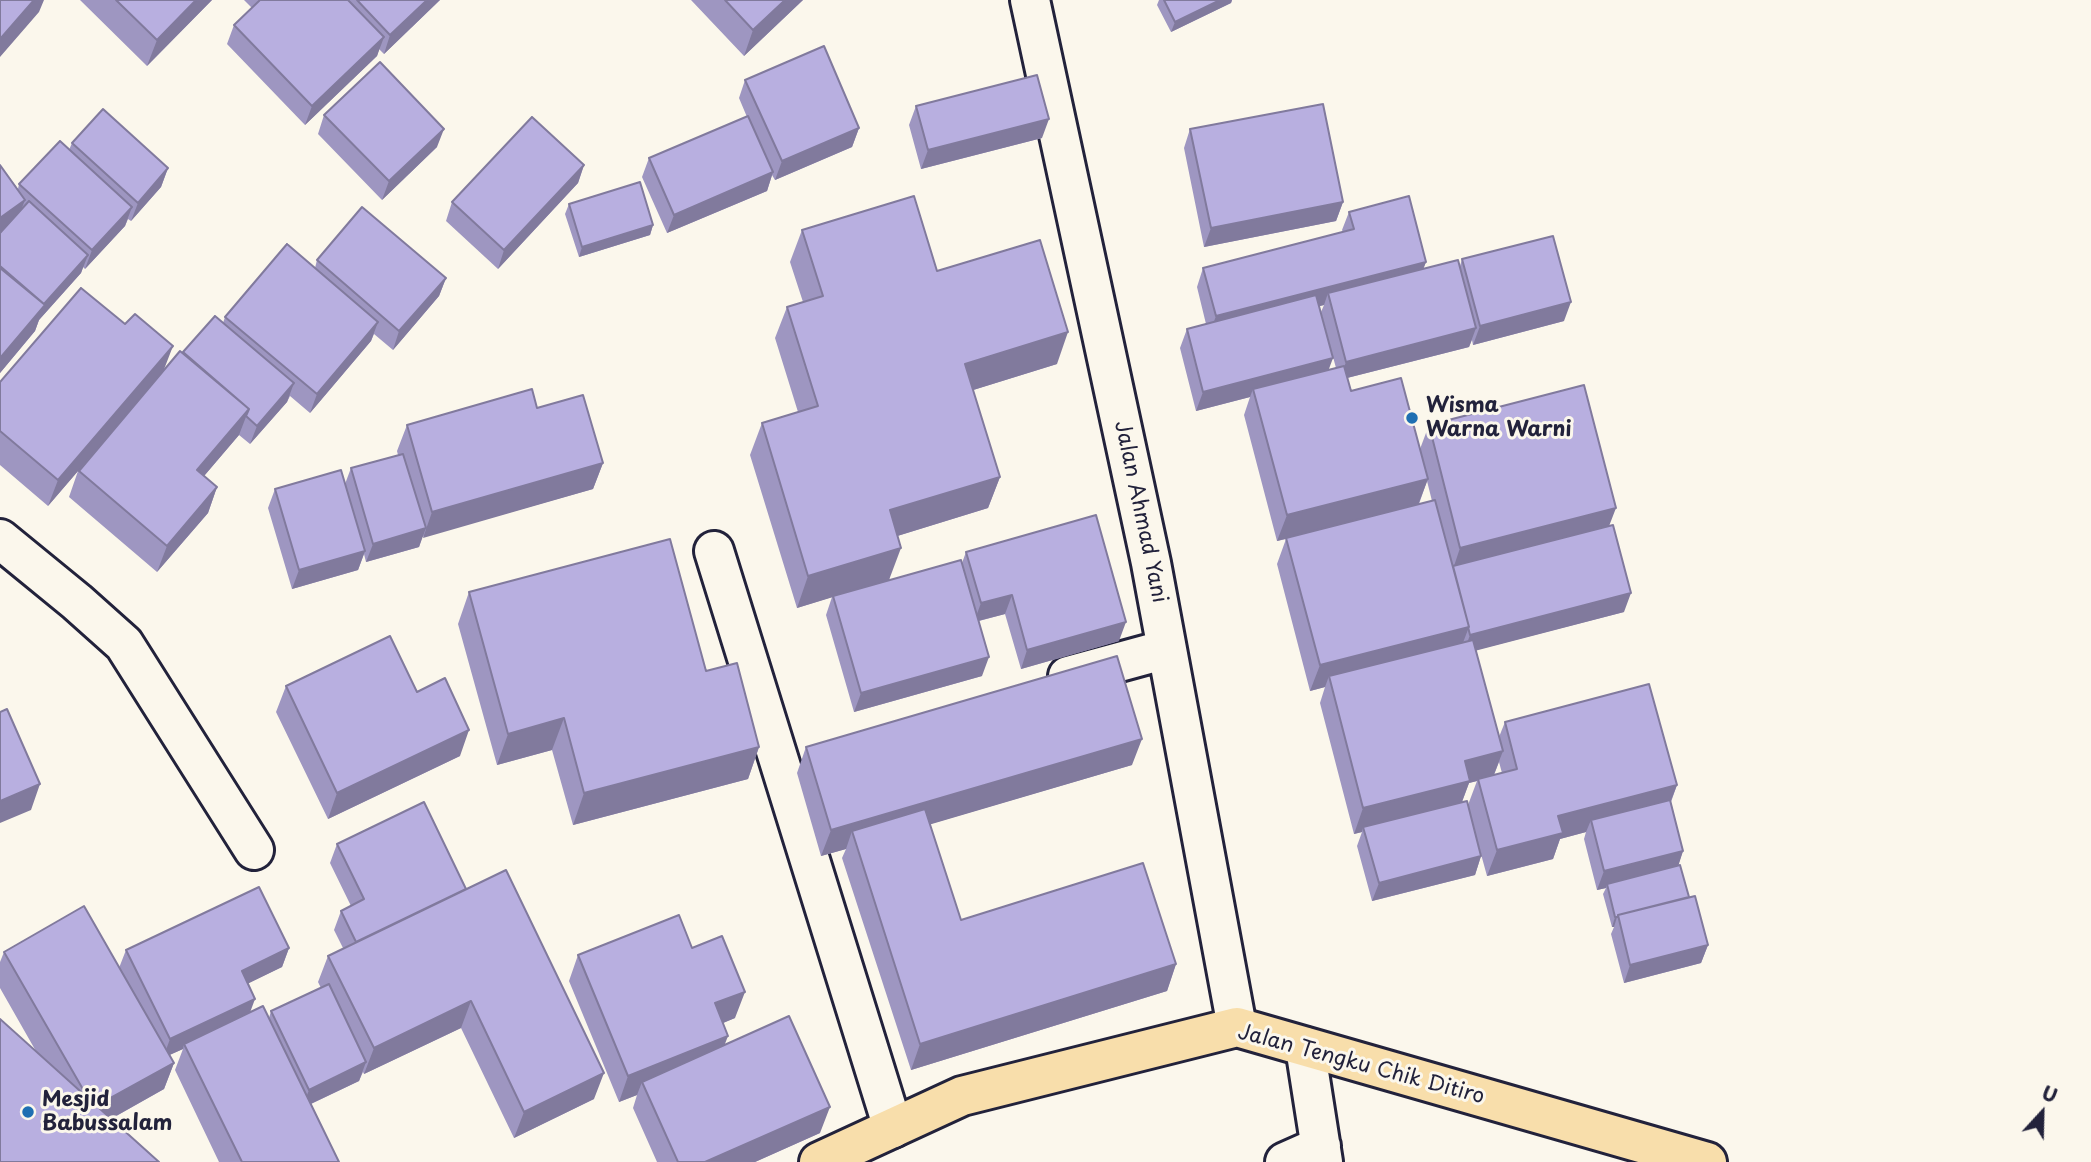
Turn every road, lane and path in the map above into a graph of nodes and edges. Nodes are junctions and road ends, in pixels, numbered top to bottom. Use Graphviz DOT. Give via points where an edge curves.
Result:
graph roads {
  1 [pos="1030,0"];
  2 [pos="0,539"];
  3 [pos="714,551"];
  4 [pos="1167,649"];
  5 [pos="1033,685"];
  6 [pos="254,850"];
  7 [pos="1237,1027"];
  8 [pos="1305,1046"];
  9 [pos="893,1128"];
  10 [pos="1322,1154"];
  11 [pos="819,1162"];
  12 [pos="1285,1162"];
  13 [pos="1707,1162"];
  1 -- 4 [label="street, Jalan Ahmad Yani"];
  2 -- 6 [label="street" via="124,644"];
  3 -- 9 [label="street" via="790,751"];
  4 -- 5 [label="street"];
  4 -- 7 [label="street, Jalan Ahmad Yani"];
  7 -- 8 [label="main road, Jalan Tengku Chik Ditiro"];
  7 -- 9 [label="main road, Jalan Tengku Chik Ditiro" via="962,1096"];
  8 -- 10 [label="street"];
  8 -- 13 [label="main road, Jalan Tengku Chik Ditiro"];
  9 -- 11 [label="main road, Jalan Tengku Chik Ditiro"];
  10 -- 12 [label="street"];
}
